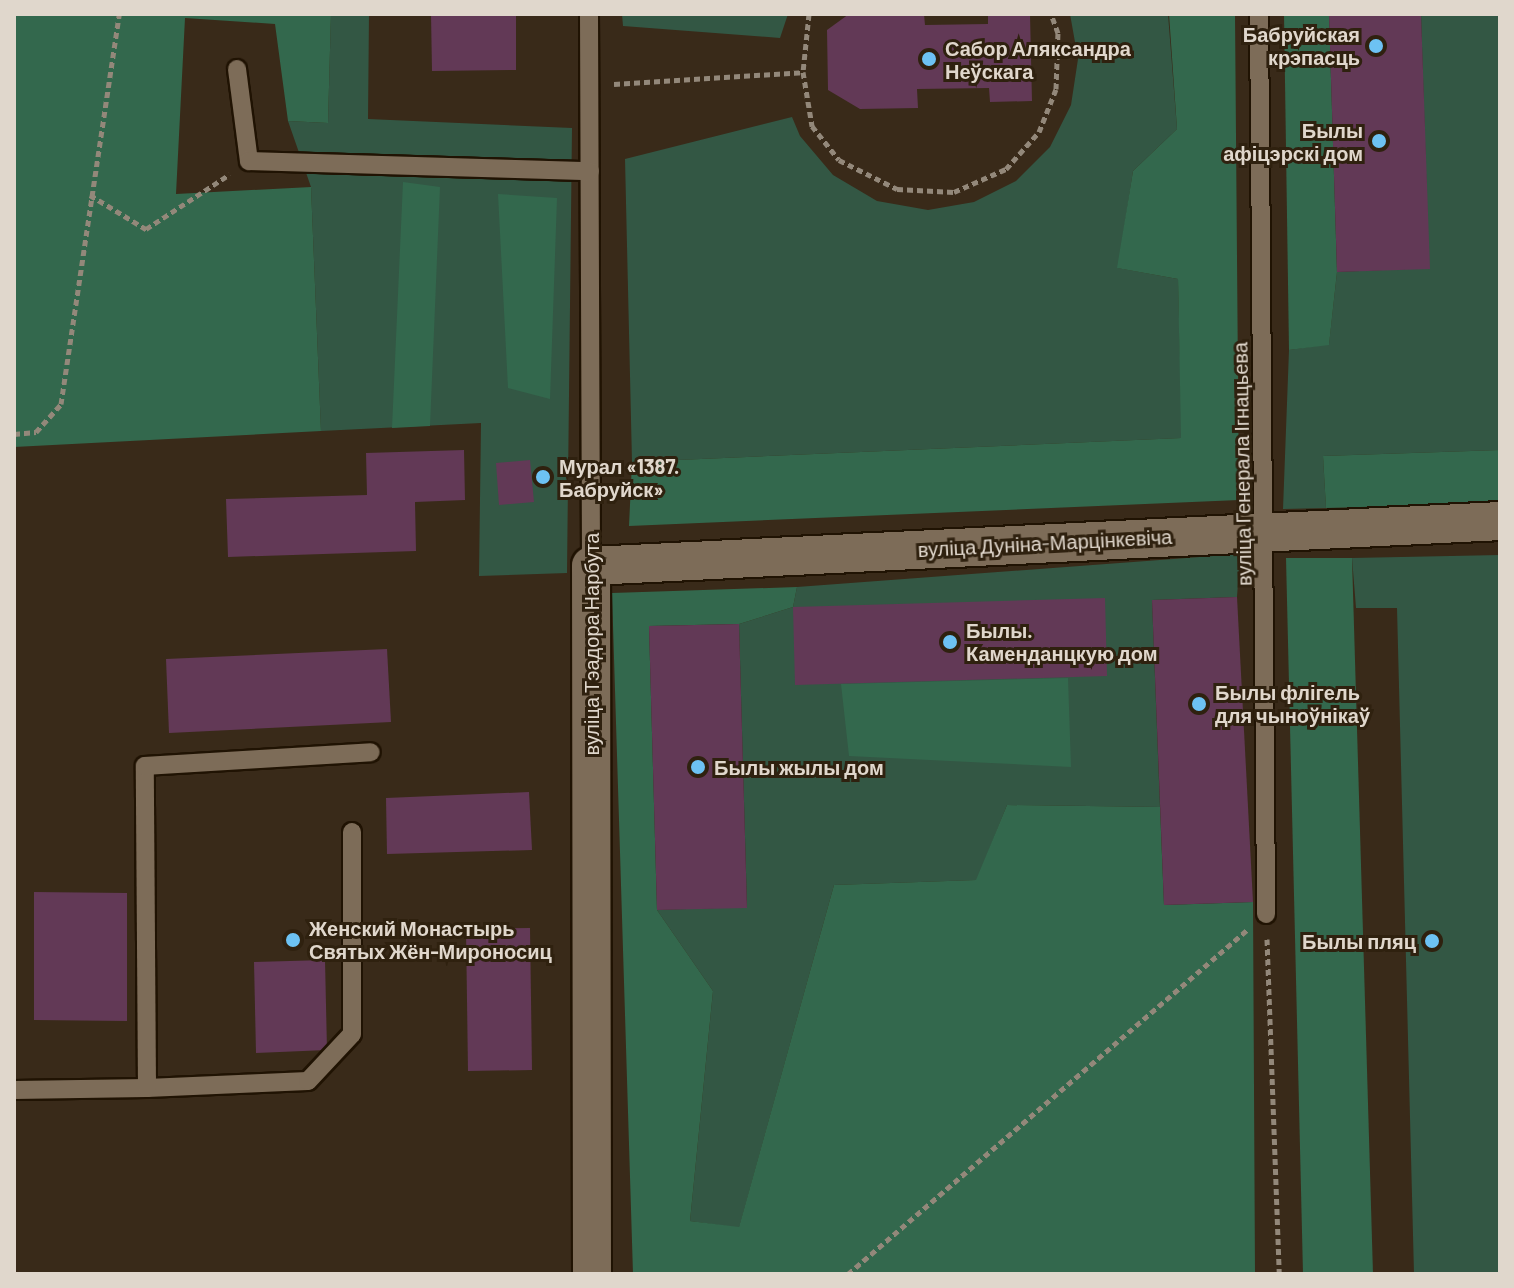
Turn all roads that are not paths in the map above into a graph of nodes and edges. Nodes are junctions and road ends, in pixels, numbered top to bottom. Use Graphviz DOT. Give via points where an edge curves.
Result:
graph roads {
  1 [pos="589,14"];
  2 [pos="1259,14"];
  3 [pos="237,69"];
  4 [pos="590,171"];
  5 [pos="1500,521"];
  6 [pos="1266,532"];
  7 [pos="591,566"];
  8 [pos="371,752"];
  9 [pos="352,832"];
  10 [pos="1266,914"];
  11 [pos="147,1088"];
  12 [pos="14,1090"];
  13 [pos="592,1274"];
  1 -- 4 [label="lane, вуліца Тэадора Нарбута"];
  2 -- 6 [label="lane, вуліца Генерала Ігнацьева"];
  3 -- 4 [label="lane" via="249,161"];
  4 -- 7 [label="lane, вуліца Тэадора Нарбута"];
  5 -- 6 [label="street, вуліца Дуніна-Марцінкевіча"];
  6 -- 7 [label="street, вуліца Дуніна-Марцінкевіча"];
  6 -- 10 [label="lane, вуліца Генерала Ігнацьева"];
  7 -- 13 [label="street, вуліца Тэадора Нарбута"];
  8 -- 11 [label="lane" via="145,766"];
  9 -- 11 [label="lane" via="352,1034 308,1081"];
  11 -- 12 [label="lane"];
}
